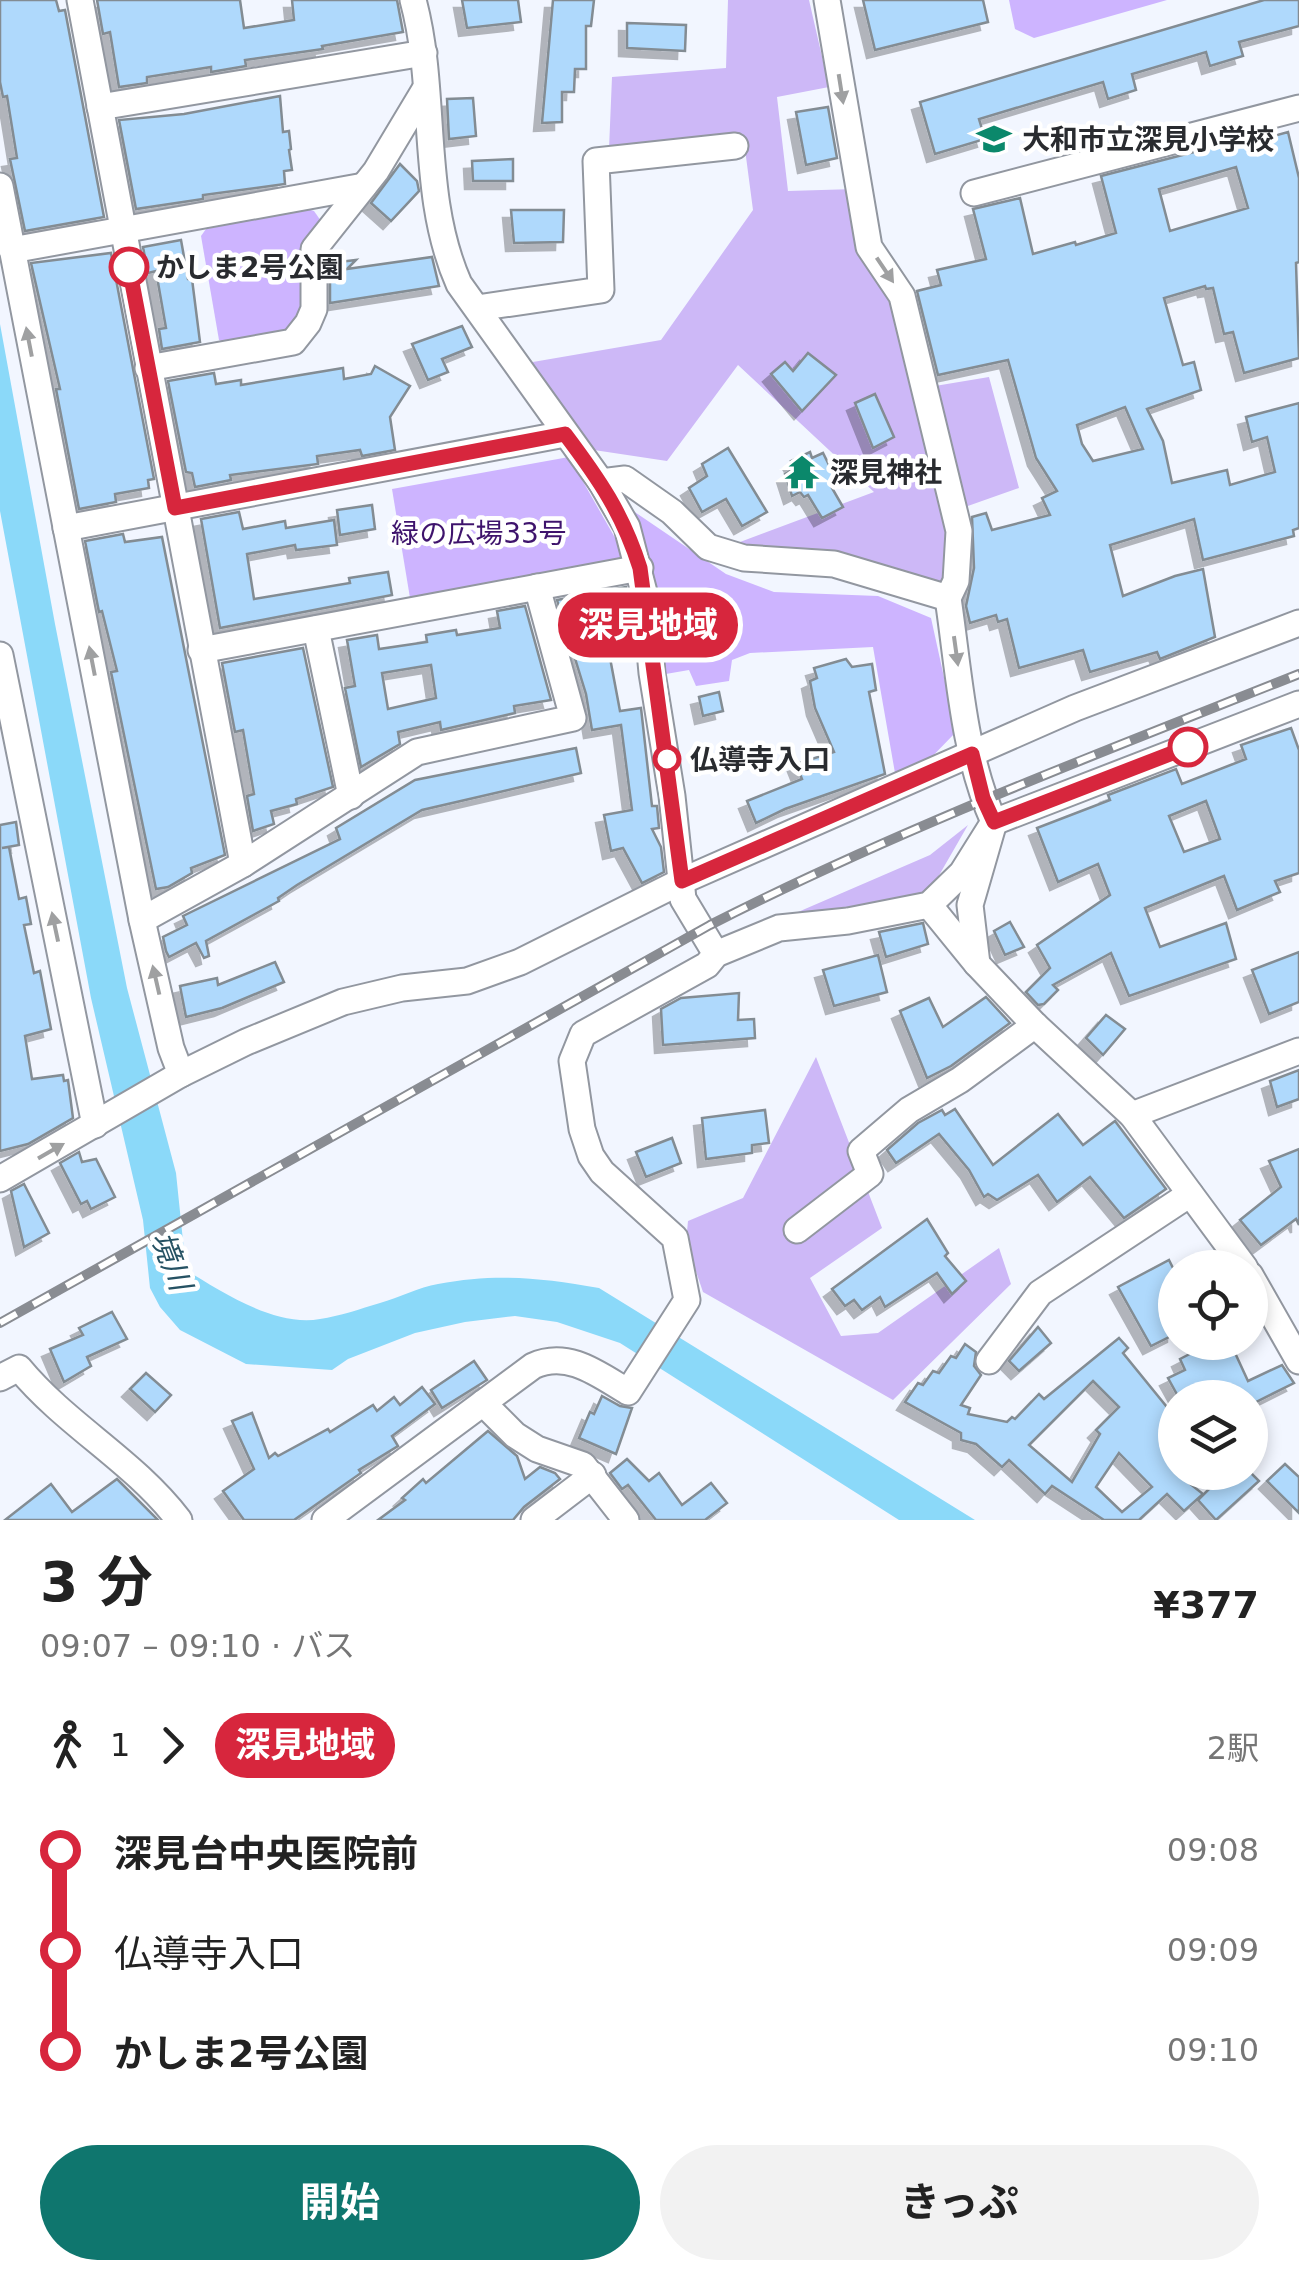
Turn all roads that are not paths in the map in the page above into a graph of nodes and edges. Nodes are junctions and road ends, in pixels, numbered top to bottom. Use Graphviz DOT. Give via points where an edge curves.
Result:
graph roads {
  1 [pos="80,0"];
  2 [pos="413,0"];
  3 [pos="827,0"];
  4 [pos="424,52"];
  5 [pos="424,91"];
  6 [pos="100,107"];
  7 [pos="1299,108"];
  8 [pos="735,146"];
  9 [pos="0,186"];
  10 [pos="364,186"];
  11 [pos="974,193"];
  12 [pos="122,230"];
  13 [pos="12,250"];
  14 [pos="477,308"];
  15 [pos="148,368"];
  16 [pos="565,434"];
  17 [pos="602,482"];
  18 [pos="175,508"];
  19 [pos="66,528"];
  20 [pos="640,568"];
  21 [pos="537,588"];
  22 [pos="948,598"];
  23 [pos="1299,622"];
  24 [pos="316,629"];
  25 [pos="201,650"];
  26 [pos="0,655"];
  27 [pos="1299,704"];
  28 [pos="7,728"];
  29 [pos="972,754"];
  30 [pos="351,796"];
  31 [pos="994,822"];
  32 [pos="242,864"];
  33 [pos="682,881"];
  34 [pos="929,905"];
  35 [pos="142,920"];
  36 [pos="716,954"];
  37 [pos="977,964"];
  38 [pos="1035,1025"];
  39 [pos="1299,1052"];
  40 [pos="181,1074"];
  41 [pos="1132,1114"];
  42 [pos="98,1123"];
  43 [pos="0,1180"];
  44 [pos="1190,1194"];
  45 [pos="797,1230"];
  46 [pos="1232,1250"];
  47 [pos="1268,1307"];
  48 [pos="989,1361"];
  49 [pos="1299,1361"];
  50 [pos="0,1378"];
  51 [pos="483,1403"];
  52 [pos="593,1476"];
  53 [pos="179,1520"];
  54 [pos="325,1520"];
  55 [pos="534,1520"];
  56 [pos="626,1520"];
  1 -- 6 [label="street"];
  2 -- 4 [label="street"];
  3 -- 22 [label="street, one-way" via="869,248 902,296 960,530"];
  4 -- 5 [label="street"];
  4 -- 6 [label="street"];
  5 -- 10 [label="street"];
  5 -- 14 [label="street" via="448,261"];
  6 -- 12 [label="street"];
  7 -- 11 [label="street"];
  8 -- 14 [label="street" via="596,161 601,290"];
  9 -- 13 [label="street"];
  10 -- 12 [label="street"];
  10 -- 15 [label="street" via="314,249 314,309 293,342"];
  12 -- 13 [label="street"];
  12 -- 15 [label="street"];
  19 -- 13 [label="street, one-way"];
  14 -- 16 [label="street"];
  15 -- 18 [label="street"];
  16 -- 17 [label="street"];
  16 -- 18 [label="street"];
  17 -- 20 [label="street"];
  17 -- 22 [label="street" via="625,480 708,547 744,558 834,564"];
  18 -- 19 [label="street"];
  18 -- 25 [label="street"];
  35 -- 19 [label="street, one-way"];
  20 -- 21 [label="street"];
  20 -- 33 [label="street"];
  21 -- 24 [label="street"];
  21 -- 30 [label="street" via="574,718 417,752"];
  22 -- 29 [label="street, one-way"];
  23 -- 29 [label="street"];
  24 -- 25 [label="street"];
  24 -- 30 [label="street"];
  25 -- 32 [label="street"];
  26 -- 28 [label="street"];
  27 -- 31 [label="street"];
  42 -- 28 [label="street, one-way"];
  29 -- 31 [label="street"];
  29 -- 33 [label="street"];
  30 -- 32 [label="street"];
  31 -- 34 [label="street" via="962,873"];
  31 -- 37 [label="street" via="970,906"];
  32 -- 35 [label="street"];
  33 -- 36 [label="street" via="683,899"];
  33 -- 40 [label="street" via="520,962 467,981 343,1002"];
  34 -- 36 [label="street" via="780,928"];
  34 -- 37 [label="street"];
  40 -- 35 [label="street, one-way"];
  36 -- 51 [label="street" via="583,1034 572,1061 591,1156 675,1238 688,1300 628,1392 580,1364 547,1360"];
  37 -- 38 [label="street"];
  38 -- 41 [label="street"];
  38 -- 45 [label="street" via="909,1110 861,1151 870,1174"];
  39 -- 41 [label="street"];
  40 -- 42 [label="street"];
  41 -- 44 [label="street"];
  43 -- 42 [label="street, one-way"];
  44 -- 46 [label="street"];
  44 -- 48 [label="street" via="1040,1293"];
  47 -- 49 [label="street"];
  50 -- 53 [label="street" via="19,1368 62,1414 129,1464"];
  51 -- 52 [label="street" via="537,1449 583,1465"];
  51 -- 54 [label="street"];
  52 -- 55 [label="street"];
  52 -- 56 [label="street"];
}
